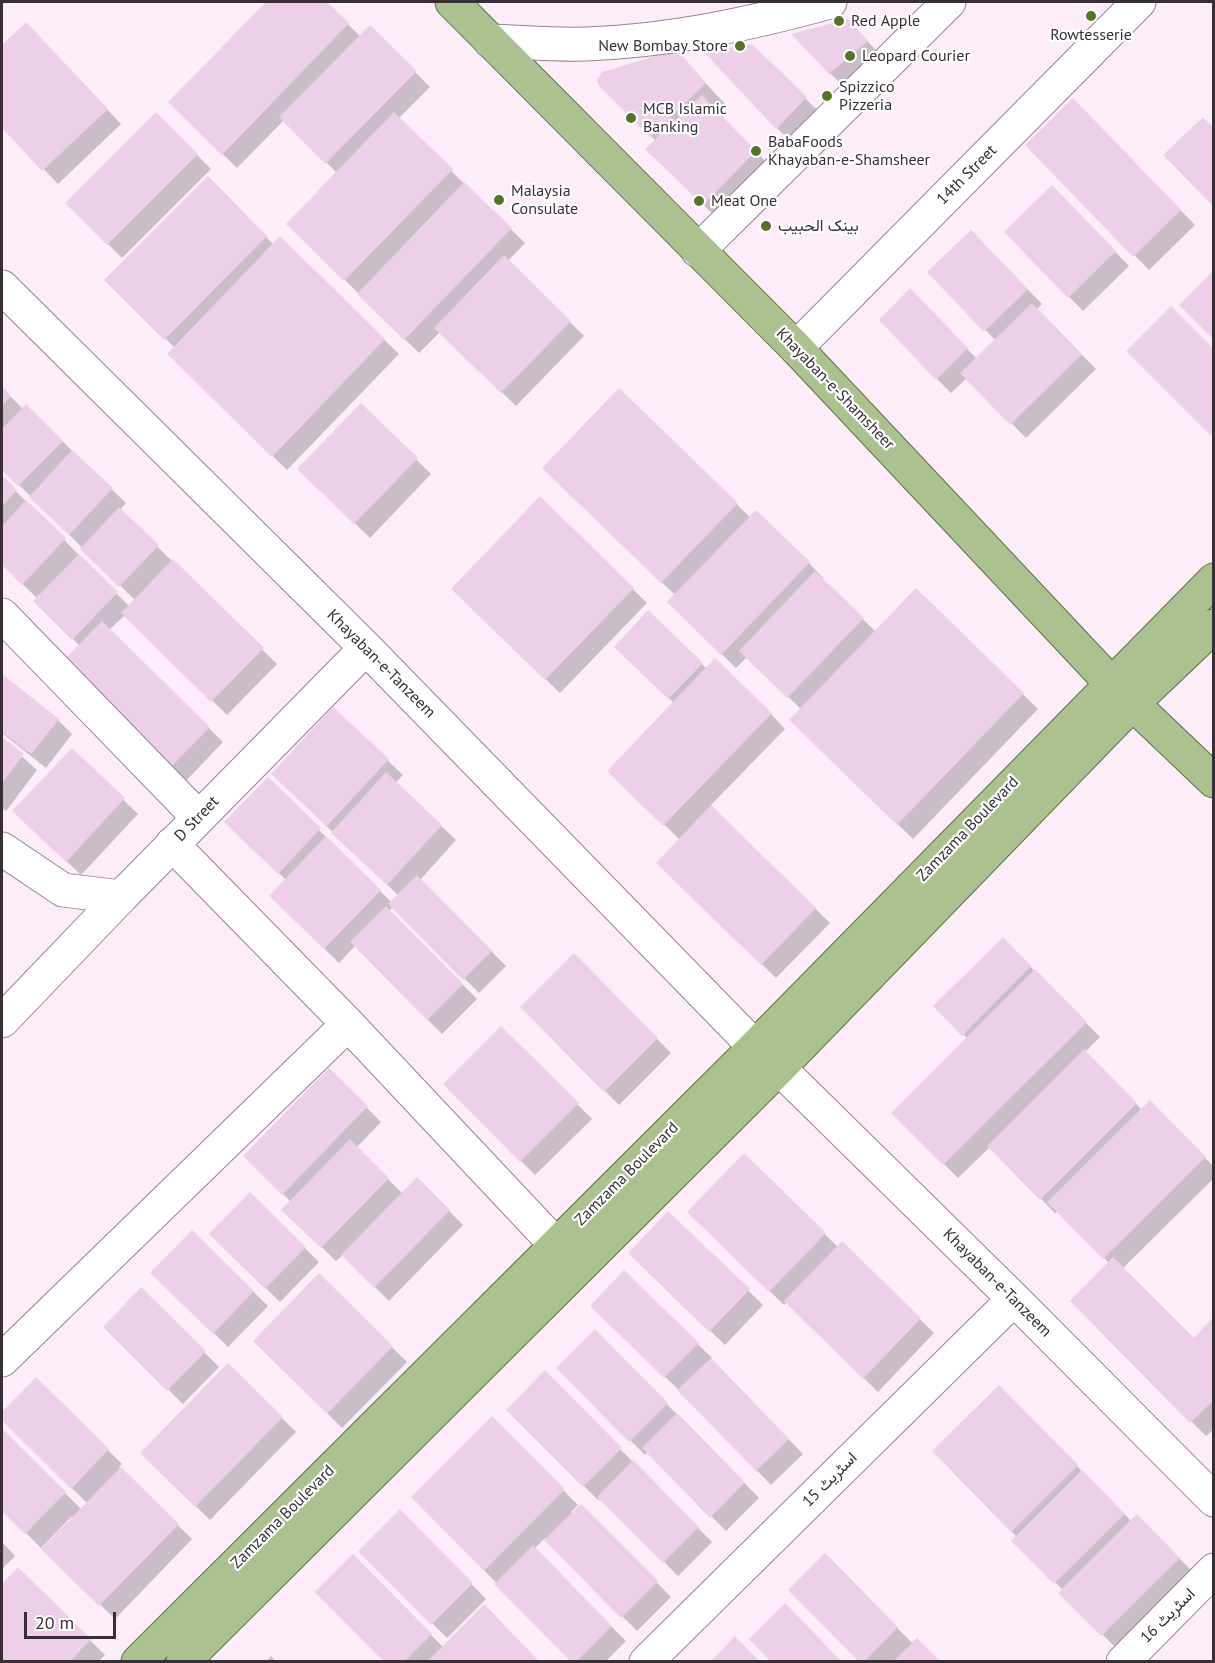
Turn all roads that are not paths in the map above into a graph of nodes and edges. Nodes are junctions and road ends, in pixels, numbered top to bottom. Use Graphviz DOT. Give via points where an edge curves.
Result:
graph roads {
  1 [pos="452,2"];
  2 [pos="830,2"];
  3 [pos="949,2"];
  4 [pos="1139,2"];
  5 [pos="761,11"];
  6 [pos="490,41"];
  7 [pos="698,251"];
  8 [pos="2,287"];
  9 [pos="796,348"];
  10 [pos="1214,580"];
  11 [pos="2,615"];
  12 [pos="1214,626"];
  13 [pos="366,648"];
  14 [pos="1122,693"];
  15 [pos="1214,781"];
  16 [pos="198,817"];
  17 [pos="172,844"];
  18 [pos="2,849"];
  19 [pos="121,897"];
  20 [pos="2,1021"];
  21 [pos="348,1024"];
  22 [pos="767,1058"];
  23 [pos="556,1245"];
  24 [pos="1014,1299"];
  25 [pos="2,1360"];
  26 [pos="1214,1500"];
  27 [pos="1214,1570"];
  28 [pos="138,1662"];
  29 [pos="183,1662"];
  30 [pos="646,1662"];
  31 [pos="1123,1662"];
  1 -- 6 [label="main road, Khayaban-e-Shamsheer"];
  2 -- 5 [label="street"];
  3 -- 7 [label="street"];
  4 -- 9 [label="street, 14th Street"];
  5 -- 6 [label="street" via="701,33 585,44"];
  6 -- 7 [label="main road, Khayaban-e-Shamsheer"];
  7 -- 9 [label="main road, Khayaban-e-Shamsheer"];
  8 -- 13 [label="street, Khayaban-e-Tanzeem"];
  9 -- 14 [label="main road, Khayaban-e-Shamsheer"];
  10 -- 14 [label="main road"];
  11 -- 16 [label="street"];
  12 -- 14 [label="main road"];
  13 -- 16 [label="street, D Street"];
  13 -- 22 [label="street, Khayaban-e-Tanzeem"];
  14 -- 15 [label="main road, Khayaban-e-Shamsheer"];
  14 -- 22 [label="main road, Zamzama Boulevard"];
  16 -- 17 [label="street, D Street"];
  17 -- 19 [label="street, D Street"];
  17 -- 21 [label="street"];
  18 -- 19 [label="street" via="63,890"];
  19 -- 20 [label="street, D Street"];
  21 -- 23 [label="street"];
  21 -- 25 [label="street"];
  22 -- 23 [label="main road, Zamzama Boulevard"];
  22 -- 24 [label="street, Khayaban-e-Tanzeem"];
  22 -- 29 [label="main road, Zamzama Boulevard"];
  23 -- 28 [label="main road, Zamzama Boulevard"];
  24 -- 26 [label="street, Khayaban-e-Tanzeem"];
  24 -- 30 [label="street, اسٹریٹ 15"];
  27 -- 31 [label="street, اسٹریٹ 16"];
}
